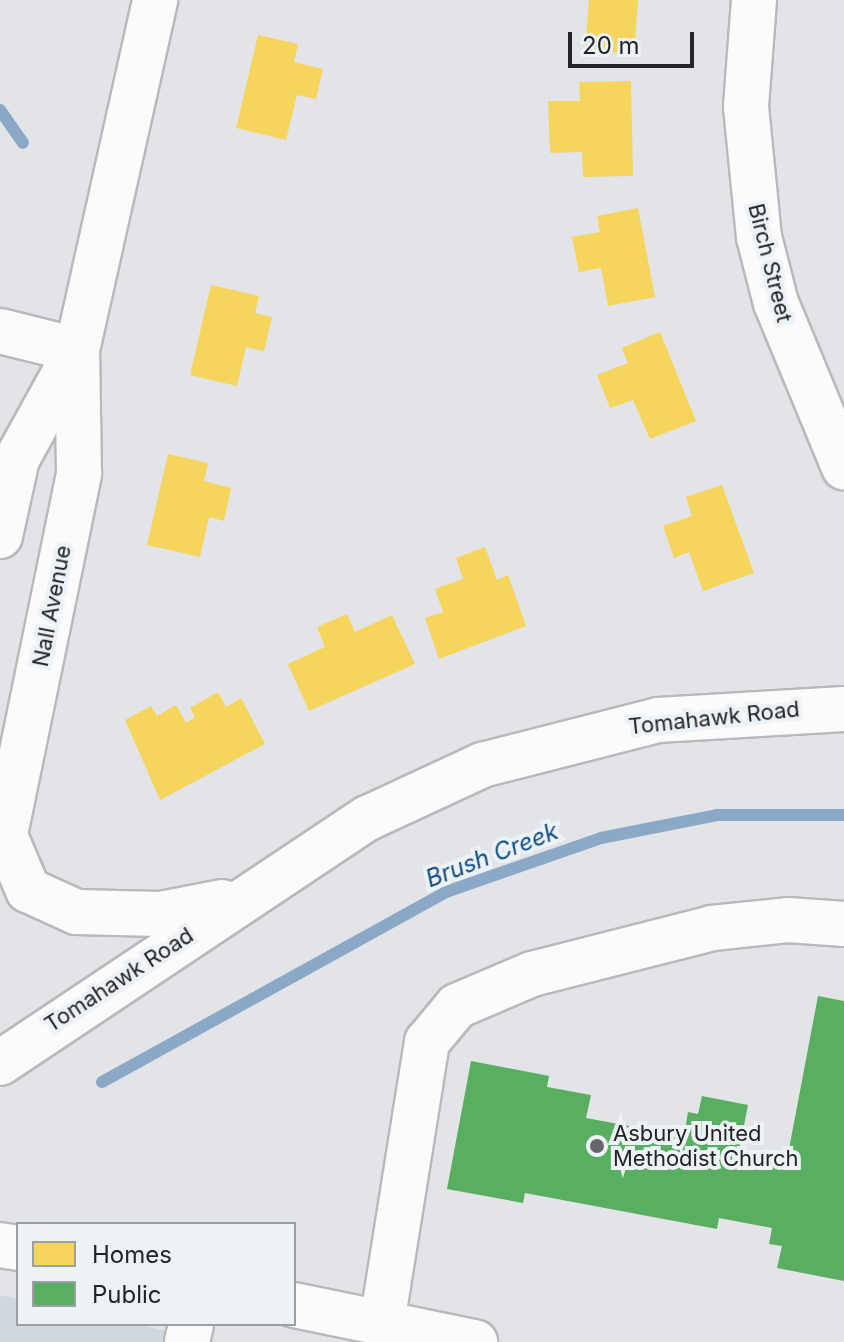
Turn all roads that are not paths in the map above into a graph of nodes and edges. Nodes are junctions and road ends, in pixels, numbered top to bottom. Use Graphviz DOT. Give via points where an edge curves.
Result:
graph roads {
  1 [pos="155,0"];
  2 [pos="754,0"];
  3 [pos="0,331"];
  4 [pos="77,350"];
  5 [pos="844,467"];
  6 [pos="0,536"];
  7 [pos="843,708"];
  8 [pos="2,848"];
  9 [pos="240,900"];
  10 [pos="844,924"];
  11 [pos="0,1063"];
  12 [pos="296,1305"];
  13 [pos="382,1323"];
  14 [pos="475,1342"];
  1 -- 4 [label="street, Nall Avenue"];
  2 -- 5 [label="street, Birch Street" via="746,107 759,237 776,303"];
  3 -- 4 [label="street"];
  4 -- 6 [label="street, Nall Avenue" via="17,459"];
  4 -- 8 [label="street, Nall Avenue" via="79,473"];
  7 -- 9 [label="street, Tomahawk Road" via="658,720 482,765 368,818"];
  8 -- 9 [label="street, Tomahawk Road" via="28,890 76,912 160,914"];
  9 -- 11 [label="street, Tomahawk Road"];
  10 -- 13 [label="street" via="788,920 712,928 532,974 457,1006 427,1042"];
  12 -- 13 [label="street"];
  13 -- 14 [label="street"];
}
